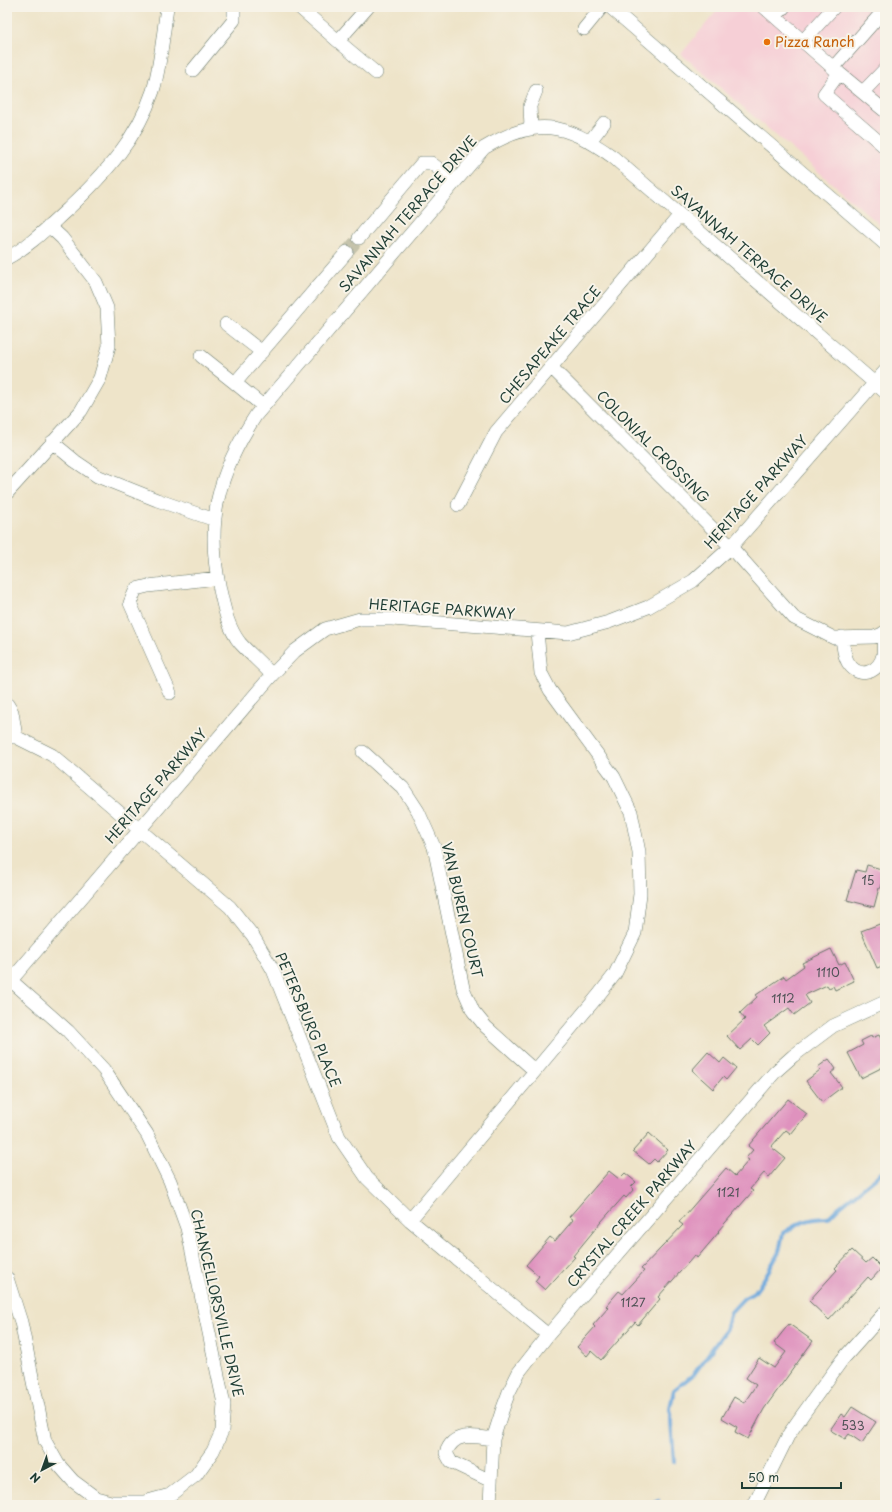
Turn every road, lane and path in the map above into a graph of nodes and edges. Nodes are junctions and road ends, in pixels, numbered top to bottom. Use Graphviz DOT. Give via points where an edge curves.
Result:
graph roads {
  1 [pos="167,7"];
  2 [pos="234,7"];
  3 [pos="299,7"];
  4 [pos="368,7"];
  5 [pos="602,7"];
  6 [pos="610,7"];
  7 [pos="764,7"];
  8 [pos="834,7"];
  9 [pos="885,9"];
  10 [pos="779,12"];
  11 [pos="584,29"];
  12 [pos="338,41"];
  13 [pos="803,41"];
  14 [pos="885,69"];
  15 [pos="193,70"];
  16 [pos="836,71"];
  17 [pos="376,73"];
  18 [pos="536,91"];
  19 [pos="863,92"];
  20 [pos="885,111"];
  21 [pos="604,124"];
  22 [pos="531,128"];
  23 [pos="590,141"];
  24 [pos="885,147"];
  25 [pos="455,181"];
  26 [pos="680,216"];
  27 [pos="49,226"];
  28 [pos="359,238"];
  29 [pos="885,244"];
  30 [pos="346,252"];
  31 [pos="7,258"];
  32 [pos="226,324"];
  33 [pos="262,352"];
  34 [pos="201,356"];
  35 [pos="552,368"];
  36 [pos="885,371"];
  37 [pos="235,383"];
  38 [pos="874,383"];
  39 [pos="885,392"];
  40 [pos="263,406"];
  41 [pos="52,442"];
  42 [pos="7,493"];
  43 [pos="458,505"];
  44 [pos="214,520"];
  45 [pos="731,548"];
  46 [pos="217,578"];
  47 [pos="537,632"];
  48 [pos="884,633"];
  49 [pos="842,638"];
  50 [pos="272,675"];
  51 [pos="170,693"];
  52 [pos="7,704"];
  53 [pos="12,737"];
  54 [pos="363,752"];
  55 [pos="141,829"];
  56 [pos="8,981"];
  57 [pos="885,1002"];
  58 [pos="535,1071"];
  59 [pos="410,1220"];
  60 [pos="7,1278"];
  61 [pos="885,1312"];
  62 [pos="548,1335"];
  63 [pos="493,1439"];
  64 [pos="491,1481"];
  65 [pos="111,1504"];
  66 [pos="490,1505"];
  67 [pos="754,1505"];
  1 -- 27 [label="street" via="158,71 138,126 99,180"];
  2 -- 15 [label="street" via="234,20"];
  3 -- 12 [label="street"];
  4 -- 12 [label="street"];
  5 -- 11 [label="street"];
  6 -- 29 [label="street"];
  7 -- 10 [label="street"];
  8 -- 13 [label="street"];
  9 -- 16 [label="street"];
  10 -- 13 [label="street"];
  12 -- 17 [label="street"];
  13 -- 16 [label="street"];
  14 -- 19 [label="street"];
  16 -- 19 [label="street"];
  16 -- 24 [label="street" via="824,94"];
  18 -- 22 [label="street" via="530,106"];
  19 -- 20 [label="street"];
  21 -- 23 [label="street"];
  22 -- 23 [label="street, SAVANNAH TERRACE DRIVE" via="542,126"];
  22 -- 25 [label="street, SAVANNAH TERRACE DRIVE" via="500,138 484,148"];
  23 -- 26 [label="street, SAVANNAH TERRACE DRIVE"];
  25 -- 28 [label="street" via="431,163 422,164"];
  25 -- 40 [label="street, SAVANNAH TERRACE DRIVE"];
  26 -- 35 [label="street, CHESAPEAKE TRACE"];
  26 -- 38 [label="street, SAVANNAH TERRACE DRIVE"];
  27 -- 31 [label="street" via="20,252"];
  27 -- 41 [label="street" via="62,238 96,282 107,308 109,346 100,378 80,411"];
  30 -- 33 [label="street"];
  32 -- 33 [label="street"];
  33 -- 37 [label="street"];
  34 -- 37 [label="street"];
  35 -- 43 [label="street, CHESAPEAKE TRACE" via="496,432"];
  35 -- 45 [label="street, COLONIAL CROSSING"];
  36 -- 38 [label="street, HERITAGE PARKWAY"];
  37 -- 40 [label="street"];
  38 -- 39 [label="street, SAVANNAH TERRACE DRIVE"];
  38 -- 45 [label="street, HERITAGE PARKWAY"];
  40 -- 44 [label="street, SAVANNAH TERRACE DRIVE" via="238,441 225,472"];
  41 -- 42 [label="street"];
  41 -- 44 [label="street" via="97,476"];
  44 -- 46 [label="street, SAVANNAH TERRACE DRIVE" via="213,544"];
  45 -- 47 [label="street, HERITAGE PARKWAY" via="693,581 648,607 609,622 568,633"];
  45 -- 49 [label="street, COLONIAL CROSSING" via="794,618 834,638"];
  46 -- 50 [label="street, SAVANNAH TERRACE DRIVE" via="225,615 240,642"];
  46 -- 51 [label="street" via="136,589 130,603"];
  47 -- 50 [label="street, HERITAGE PARKWAY" via="392,619 360,619 325,629 295,650"];
  47 -- 58 [label="street" via="541,672 550,690 614,777 631,812 640,852 640,894 635,932 614,974"];
  48 -- 49 [label="street, COLONIAL CROSSING" via="874,637"];
  48 -- 49 [label="street" via="883,656 875,668 864,674 855,672 848,663"];
  50 -- 55 [label="street, HERITAGE PARKWAY"];
  52 -- 53 [label="street" via="12,712"];
  53 -- 55 [label="street, PETERSBURG PLACE" via="52,755"];
  54 -- 58 [label="street, VAN BUREN COURT" via="403,788 418,811 434,847 463,988 473,1011 486,1027"];
  55 -- 56 [label="street, HERITAGE PARKWAY"];
  55 -- 59 [label="street, PETERSBURG PLACE" via="230,907 253,936 273,970 339,1137 367,1178"];
  56 -- 65 [label="street, CHANCELLORSVILLE DRIVE" via="68,1031 104,1070 147,1134 170,1180 187,1228 224,1404 222,1431 213,1451 196,1475 170,1495 144,1502"];
  57 -- 62 [label="street, CRYSTAL CREEK PARKWAY" via="833,1026 775,1072"];
  58 -- 59 [label="street"];
  59 -- 62 [label="street, PETERSBURG PLACE"];
  60 -- 65 [label="street, CHANCELLORSVILLE DRIVE" via="21,1322 45,1441 58,1464 73,1481 96,1498"];
  61 -- 67 [label="street" via="842,1360 789,1434"];
  62 -- 63 [label="street, CRYSTAL CREEK PARKWAY" via="520,1372 509,1392"];
  63 -- 64 [label="street, CRYSTAL CREEK PARKWAY"];
  63 -- 64 [label="street" via="472,1436 453,1440 446,1453 451,1462"];
  64 -- 66 [label="street, CRYSTAL CREEK PARKWAY"];
}
